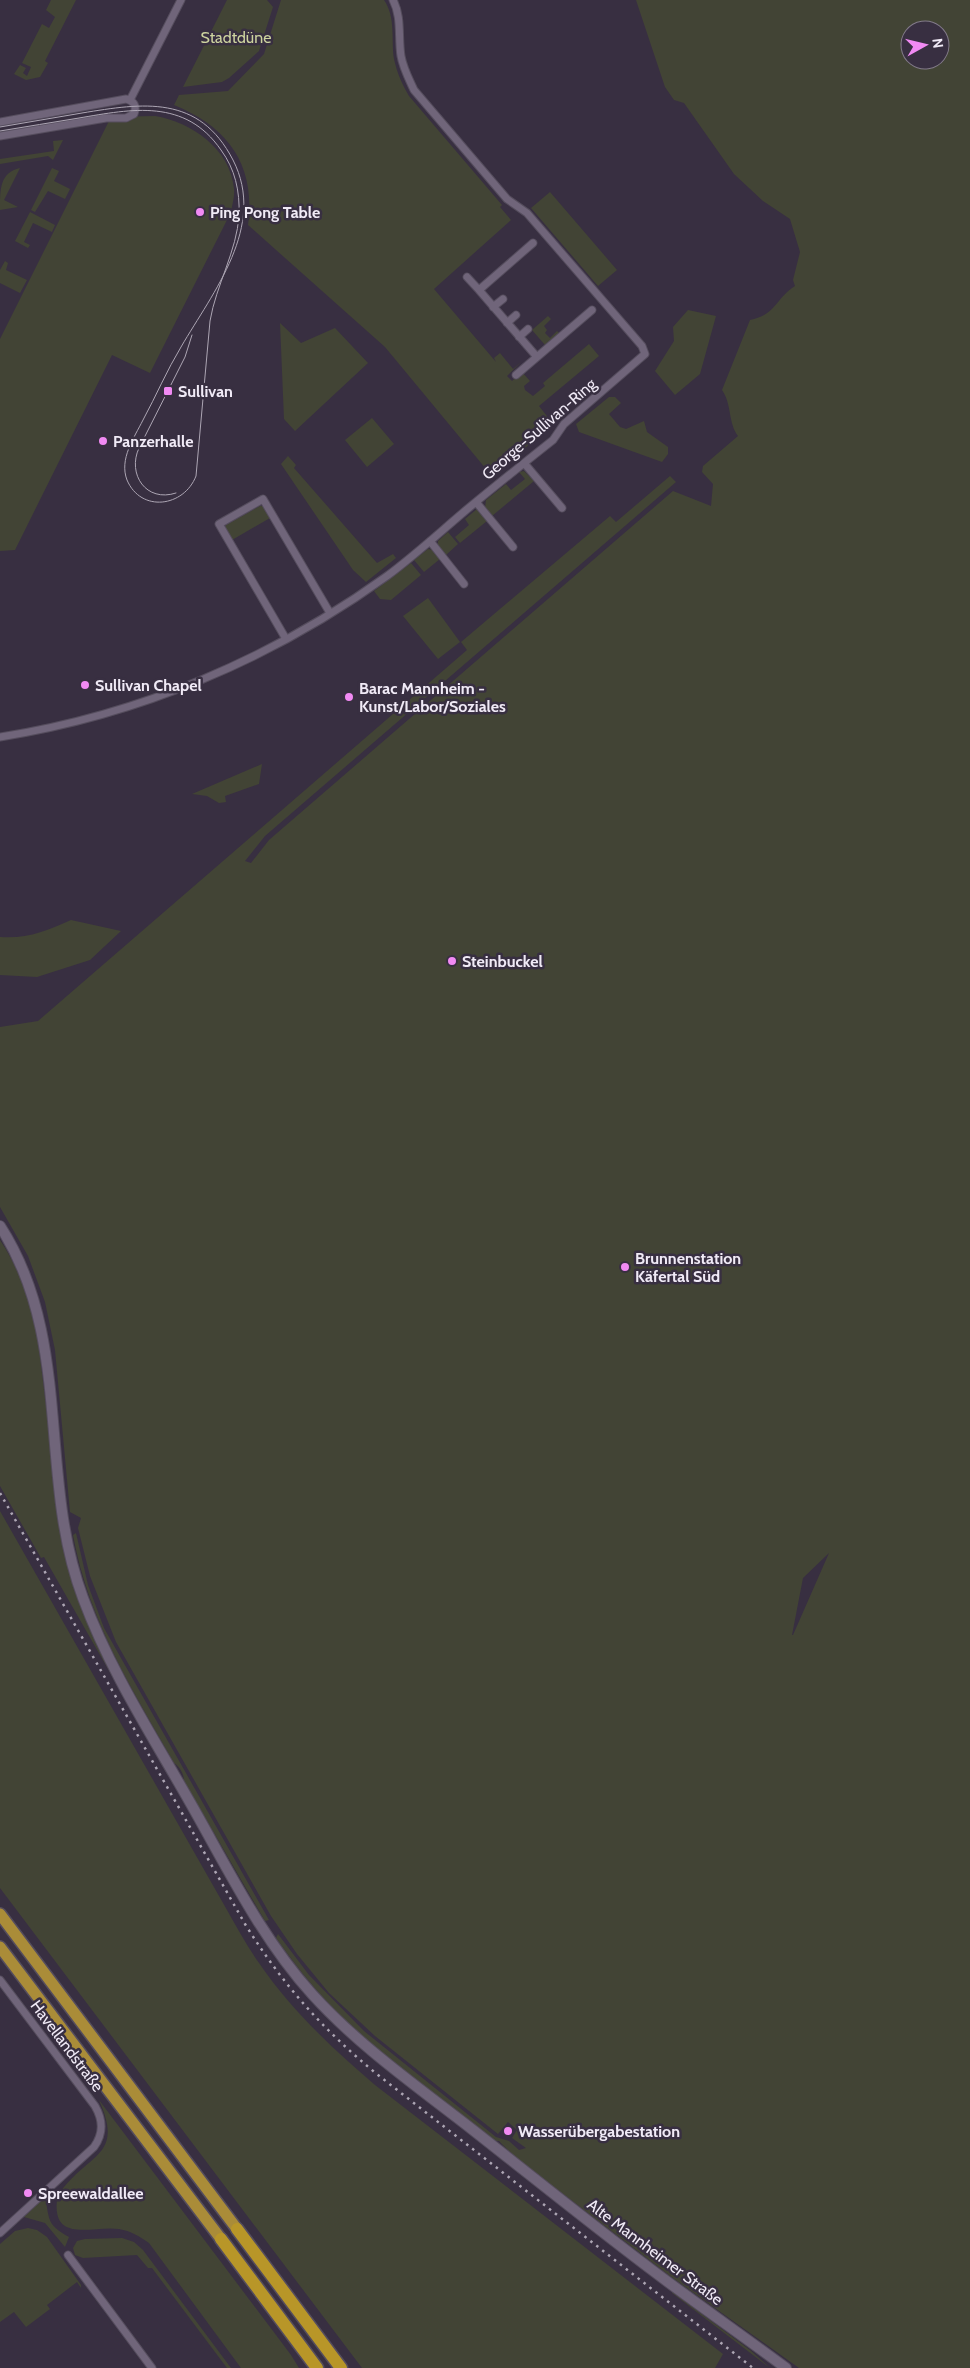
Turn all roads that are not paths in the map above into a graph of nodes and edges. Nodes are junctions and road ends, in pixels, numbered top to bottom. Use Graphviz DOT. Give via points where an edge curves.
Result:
graph roads {
  1 [pos="181,0"];
  2 [pos="393,0"];
  3 [pos="130,100"];
  4 [pos="0,122"];
  5 [pos="0,136"];
  6 [pos="533,243"];
  7 [pos="468,277"];
  8 [pos="479,290"];
  9 [pos="503,299"];
  10 [pos="494,307"];
  11 [pos="592,310"];
  12 [pos="516,314"];
  13 [pos="507,322"];
  14 [pos="528,329"];
  15 [pos="520,337"];
  16 [pos="537,357"];
  17 [pos="516,375"];
  18 [pos="524,463"];
  19 [pos="476,502"];
  20 [pos="562,508"];
  21 [pos="430,541"];
  22 [pos="513,547"];
  23 [pos="464,584"];
  24 [pos="330,613"];
  25 [pos="286,639"];
  26 [pos="0,737"];
  27 [pos="0,1226"];
  28 [pos="0,1914"];
  29 [pos="0,1947"];
  30 [pos="0,1980"];
  31 [pos="237,2228"];
  32 [pos="0,2233"];
  33 [pos="221,2238"];
  34 [pos="68,2255"];
  35 [pos="300,2345"];
  36 [pos="333,2357"];
  37 [pos="152,2368"];
  38 [pos="313,2368"];
  39 [pos="317,2368"];
  40 [pos="341,2368"];
  41 [pos="345,2368"];
  42 [pos="786,2368"];
  1 -- 3 [label="street"];
  2 -- 18 [label="street, George-Sullivan-Ring" via="398,16 401,57 414,90 507,199 527,213 642,346 645,354"];
  3 -- 4 [label="street"];
  3 -- 5 [label="street" via="136,107 131,116"];
  6 -- 8 [label="street"];
  7 -- 8 [label="street"];
  8 -- 10 [label="street"];
  9 -- 10 [label="street"];
  10 -- 13 [label="street"];
  11 -- 16 [label="street"];
  12 -- 13 [label="street"];
  13 -- 15 [label="street"];
  14 -- 15 [label="street"];
  15 -- 16 [label="street"];
  16 -- 17 [label="street"];
  18 -- 19 [label="street, George-Sullivan-Ring"];
  18 -- 20 [label="street"];
  19 -- 21 [label="street, George-Sullivan-Ring"];
  19 -- 22 [label="street"];
  21 -- 23 [label="street"];
  21 -- 24 [label="street, George-Sullivan-Ring" via="388,575"];
  24 -- 25 [label="street, George-Sullivan-Ring"];
  24 -- 25 [label="street" via="263,499 218,524"];
  25 -- 26 [label="street, George-Sullivan-Ring" via="242,663 124,708"];
  27 -- 42 [label="main road, Alte Mannheimer Straße" via="27,1276 41,1322 72,1562 93,1625 238,1886 289,1967 336,2019 376,2054 669,2283"];
  28 -- 31 [label="highway"];
  29 -- 33 [label="highway"];
  30 -- 32 [label="street, Havellandstraße" via="95,2106 100,2114 101,2133 94,2147"];
  31 -- 36 [label="highway"];
  33 -- 35 [label="highway"];
  34 -- 37 [label="street"];
  35 -- 38 [label="highway"];
  35 -- 39 [label="highway"];
  36 -- 40 [label="highway"];
  36 -- 41 [label="highway"];
}
